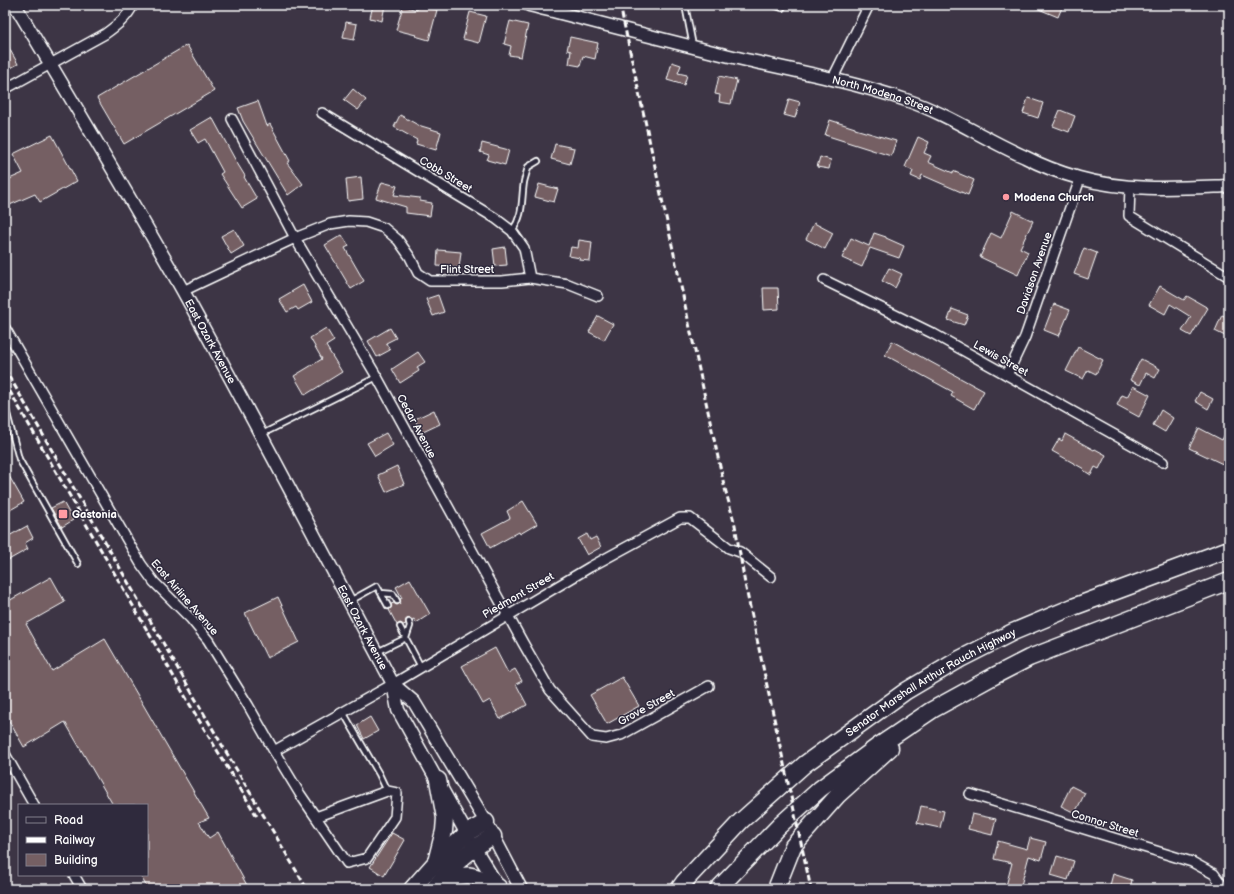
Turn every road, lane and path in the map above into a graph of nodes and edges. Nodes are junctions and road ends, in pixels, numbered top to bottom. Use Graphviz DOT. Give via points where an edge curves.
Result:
graph roads {
  1 [pos="15,5"];
  2 [pos="133,5"];
  3 [pos="529,5"];
  4 [pos="685,5"];
  5 [pos="774,5"];
  6 [pos="784,5"];
  7 [pos="869,5"];
  8 [pos="694,47"];
  9 [pos="51,64"];
  10 [pos="832,80"];
  11 [pos="5,89"];
  12 [pos="322,114"];
  13 [pos="232,118"];
  14 [pos="538,161"];
  15 [pos="1080,179"];
  16 [pos="1130,186"];
  17 [pos="1229,186"];
  18 [pos="512,232"];
  19 [pos="295,238"];
  20 [pos="1229,277"];
  21 [pos="530,278"];
  22 [pos="824,280"];
  23 [pos="183,292"];
  24 [pos="598,296"];
  25 [pos="5,328"];
  26 [pos="1007,375"];
  27 [pos="377,377"];
  28 [pos="5,406"];
  29 [pos="260,434"];
  30 [pos="1163,462"];
  31 [pos="1229,549"];
  32 [pos="78,564"];
  33 [pos="771,577"];
  34 [pos="1229,581"];
  35 [pos="381,593"];
  36 [pos="348,601"];
  37 [pos="397,601"];
  38 [pos="388,606"];
  39 [pos="507,616"];
  40 [pos="409,622"];
  41 [pos="400,627"];
  42 [pos="406,638"];
  43 [pos="376,653"];
  44 [pos="421,667"];
  45 [pos="393,684"];
  46 [pos="709,686"];
  47 [pos="932,710"];
  48 [pos="343,712"];
  49 [pos="592,737"];
  50 [pos="274,751"];
  51 [pos="5,754"];
  52 [pos="438,780"];
  53 [pos="387,791"];
  54 [pos="970,794"];
  55 [pos="33,804"];
  56 [pos="316,817"];
  57 [pos="489,829"];
  58 [pos="471,840"];
  59 [pos="436,862"];
  60 [pos="75,876"];
  61 [pos="680,887"];
  62 [pos="435,888"];
  63 [pos="499,888"];
  64 [pos="82,889"];
  65 [pos="412,889"];
  66 [pos="521,889"];
  67 [pos="718,889"];
  68 [pos="776,889"];
  69 [pos="1225,889"];
  1 -- 9 [label="main road, East Ozark Avenue"];
  2 -- 9 [label="street" via="119,24"];
  3 -- 8 [label="main road, North Modena Street"];
  4 -- 8 [label="lane"];
  5 -- 6 [label="lane" via="782,8"];
  7 -- 10 [label="street"];
  8 -- 10 [label="main road, North Modena Street"];
  9 -- 11 [label="street"];
  9 -- 23 [label="main road, East Ozark Avenue"];
  10 -- 15 [label="main road, North Modena Street" via="936,111 1020,156"];
  12 -- 18 [label="street, Cobb Street" via="495,218"];
  13 -- 19 [label="street, Cedar Avenue"];
  14 -- 18 [label="lane" via="528,166 522,209"];
  15 -- 16 [label="main road, North Modena Street"];
  15 -- 26 [label="street, Davidson Avenue" via="1024,337"];
  16 -- 17 [label="main road, North Modena Street"];
  16 -- 20 [label="street" via="1129,216"];
  18 -- 21 [label="street, Cobb Street" via="524,248"];
  19 -- 21 [label="street, Flint Street" via="330,224 366,222 384,228 398,240 418,273 430,281 502,281"];
  19 -- 23 [label="street, Flint Street"];
  19 -- 27 [label="street, Cedar Avenue"];
  21 -- 24 [label="street, Flint Street" via="568,284"];
  22 -- 26 [label="street, Lewis Street" via="932,333"];
  23 -- 29 [label="main road, East Ozark Avenue"];
  25 -- 50 [label="street, East Airline Avenue" via="141,564 154,582 208,640"];
  26 -- 30 [label="street, Lewis Street"];
  27 -- 29 [label="lane"];
  27 -- 39 [label="street, Cedar Avenue"];
  28 -- 32 [label="lane" via="19,459"];
  29 -- 36 [label="main road, East Ozark Avenue"];
  31 -- 61 [label="highway, Senator Marshall Arthur Rauch Highway" via="1072,607 1013,632 906,691 806,764 741,821"];
  33 -- 39 [label="street, Piedmont Street" via="690,518 680,518"];
  34 -- 47 [label="highway" via="1029,658"];
  35 -- 36 [label="lane" via="377,586"];
  35 -- 37 [label="lane" via="393,594"];
  35 -- 38 [label="lane"];
  36 -- 43 [label="main road, East Ozark Avenue"];
  39 -- 44 [label="street, Piedmont Street"];
  39 -- 49 [label="street, Cedar Avenue" via="550,690"];
  40 -- 42 [label="lane"];
  41 -- 42 [label="lane"];
  42 -- 43 [label="lane"];
  42 -- 44 [label="lane"];
  43 -- 45 [label="main road, East Ozark Avenue"];
  44 -- 45 [label="street, Piedmont Street"];
  45 -- 48 [label="street, Piedmont Street"];
  45 -- 52 [label="main road, East Ozark Avenue" via="398,710"];
  45 -- 57 [label="main road, East Ozark Avenue" via="414,702"];
  46 -- 49 [label="street, Grove Street" via="621,735 606,739"];
  47 -- 67 [label="highway" via="820,789 779,826"];
  47 -- 68 [label="highway" via="838,795 793,846"];
  48 -- 50 [label="street, Piedmont Street"];
  48 -- 53 [label="lane"];
  50 -- 56 [label="street, East Airline Avenue"];
  51 -- 55 [label="street"];
  52 -- 58 [label="main road, East Ozark Avenue"];
  52 -- 59 [label="highway" via="446,818"];
  53 -- 56 [label="street"];
  53 -- 56 [label="street, East Airline Avenue" via="397,793 395,817 367,858 347,863"];
  54 -- 69 [label="street, Connor Street" via="1192,862 1214,874"];
  57 -- 58 [label="highway"];
  57 -- 66 [label="main road, East Ozark Avenue"];
  58 -- 59 [label="highway"];
  58 -- 62 [label="highway"];
  58 -- 63 [label="main road, East Ozark Avenue"];
  59 -- 65 [label="highway"];
  60 -- 64 [label="street"];
  62 -- 63 [label="highway" via="452,877 470,875 483,878"];
}
